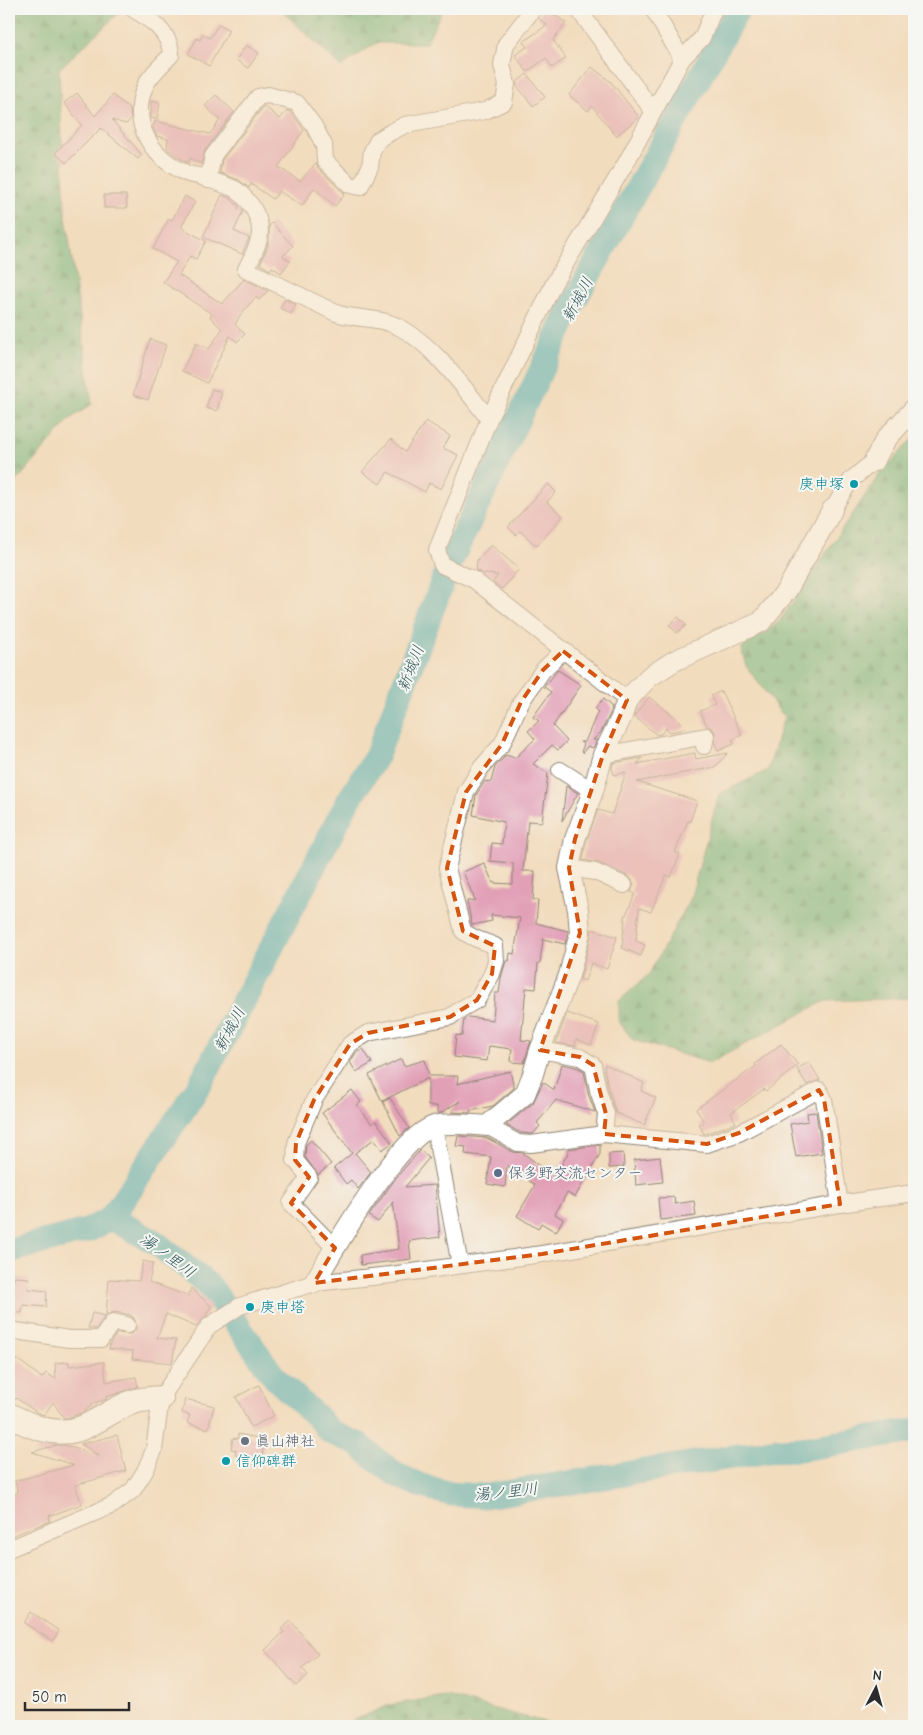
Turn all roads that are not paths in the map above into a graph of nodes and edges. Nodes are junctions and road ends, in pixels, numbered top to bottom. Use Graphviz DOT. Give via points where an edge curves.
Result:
graph roads {
  1 [pos="132,9"];
  2 [pos="533,9"];
  3 [pos="578,9"];
  4 [pos="653,9"];
  5 [pos="714,9"];
  6 [pos="682,59"];
  7 [pos="653,112"];
  8 [pos="208,180"];
  9 [pos="914,409"];
  10 [pos="489,419"];
  11 [pos="874,461"];
  12 [pos="832,510"];
  13 [pos="563,650"];
  14 [pos="627,700"];
  15 [pos="704,746"];
  16 [pos="603,755"];
  17 [pos="560,770"];
  18 [pos="593,791"];
  19 [pos="569,868"];
  20 [pos="624,885"];
  21 [pos="540,1050"];
  22 [pos="434,1126"];
  23 [pos="487,1126"];
  24 [pos="604,1134"];
  25 [pos="914,1194"];
  26 [pos="840,1204"];
  27 [pos="335,1248"];
  28 [pos="460,1265"];
  29 [pos="314,1283"];
  30 [pos="126,1325"];
  31 [pos="9,1330"];
  32 [pos="161,1398"];
  33 [pos="9,1414"];
  34 [pos="9,1550"];
  1 -- 8 [label="street" via="155,23 171,47 171,55 151,76 142,100 140,121 146,135 153,150 167,162"];
  2 -- 8 [label="street" via="506,44 502,65 507,84 504,102 485,111 405,125 391,132 378,140 360,186 350,185 325,161 324,145 297,103 268,96 258,97 213,156"];
  3 -- 7 [label="street"];
  4 -- 6 [label="street"];
  5 -- 6 [label="street" via="702,38"];
  6 -- 7 [label="street"];
  7 -- 10 [label="street" via="554,283"];
  8 -- 10 [label="street" via="236,190 257,214 260,240 246,269 336,313 390,323 404,330 427,346"];
  9 -- 11 [label="street" via="886,439"];
  10 -- 13 [label="street" via="437,550 442,565 474,580"];
  11 -- 12 [label="street" via="850,496"];
  12 -- 14 [label="street" via="787,590 761,622 674,662 649,677"];
  13 -- 14 [label="street"];
  13 -- 27 [label="street" via="521,702 502,744 466,792 446,868 462,931 470,938 495,946 496,961 492,974 477,1000 450,1017 368,1033 350,1044 314,1100 296,1143 295,1160 309,1177 291,1203"];
  14 -- 16 [label="street"];
  15 -- 16 [label="street" via="706,736"];
  16 -- 18 [label="street"];
  17 -- 18 [label="street"];
  18 -- 19 [label="street" via="575,838"];
  19 -- 20 [label="street" via="595,872"];
  19 -- 21 [label="street" via="580,933 569,975"];
  21 -- 23 [label="street" via="525,1094"];
  21 -- 24 [label="street" via="580,1058 593,1065 606,1114"];
  22 -- 23 [label="street"];
  22 -- 27 [label="street" via="405,1148 370,1193"];
  22 -- 28 [label="street"];
  23 -- 24 [label="street" via="518,1143 531,1144"];
  24 -- 26 [label="street" via="707,1144 739,1132 818,1090 824,1099"];
  25 -- 26 [label="street"];
  26 -- 28 [label="street"];
  27 -- 29 [label="street"];
  28 -- 29 [label="street"];
  29 -- 32 [label="street" via="240,1306 209,1326"];
  30 -- 31 [label="street" via="113,1322 101,1339 69,1339"];
  32 -- 33 [label="main road" via="132,1402 79,1429 60,1432 38,1428"];
  32 -- 34 [label="street" via="154,1450 133,1490 113,1505"];
}
